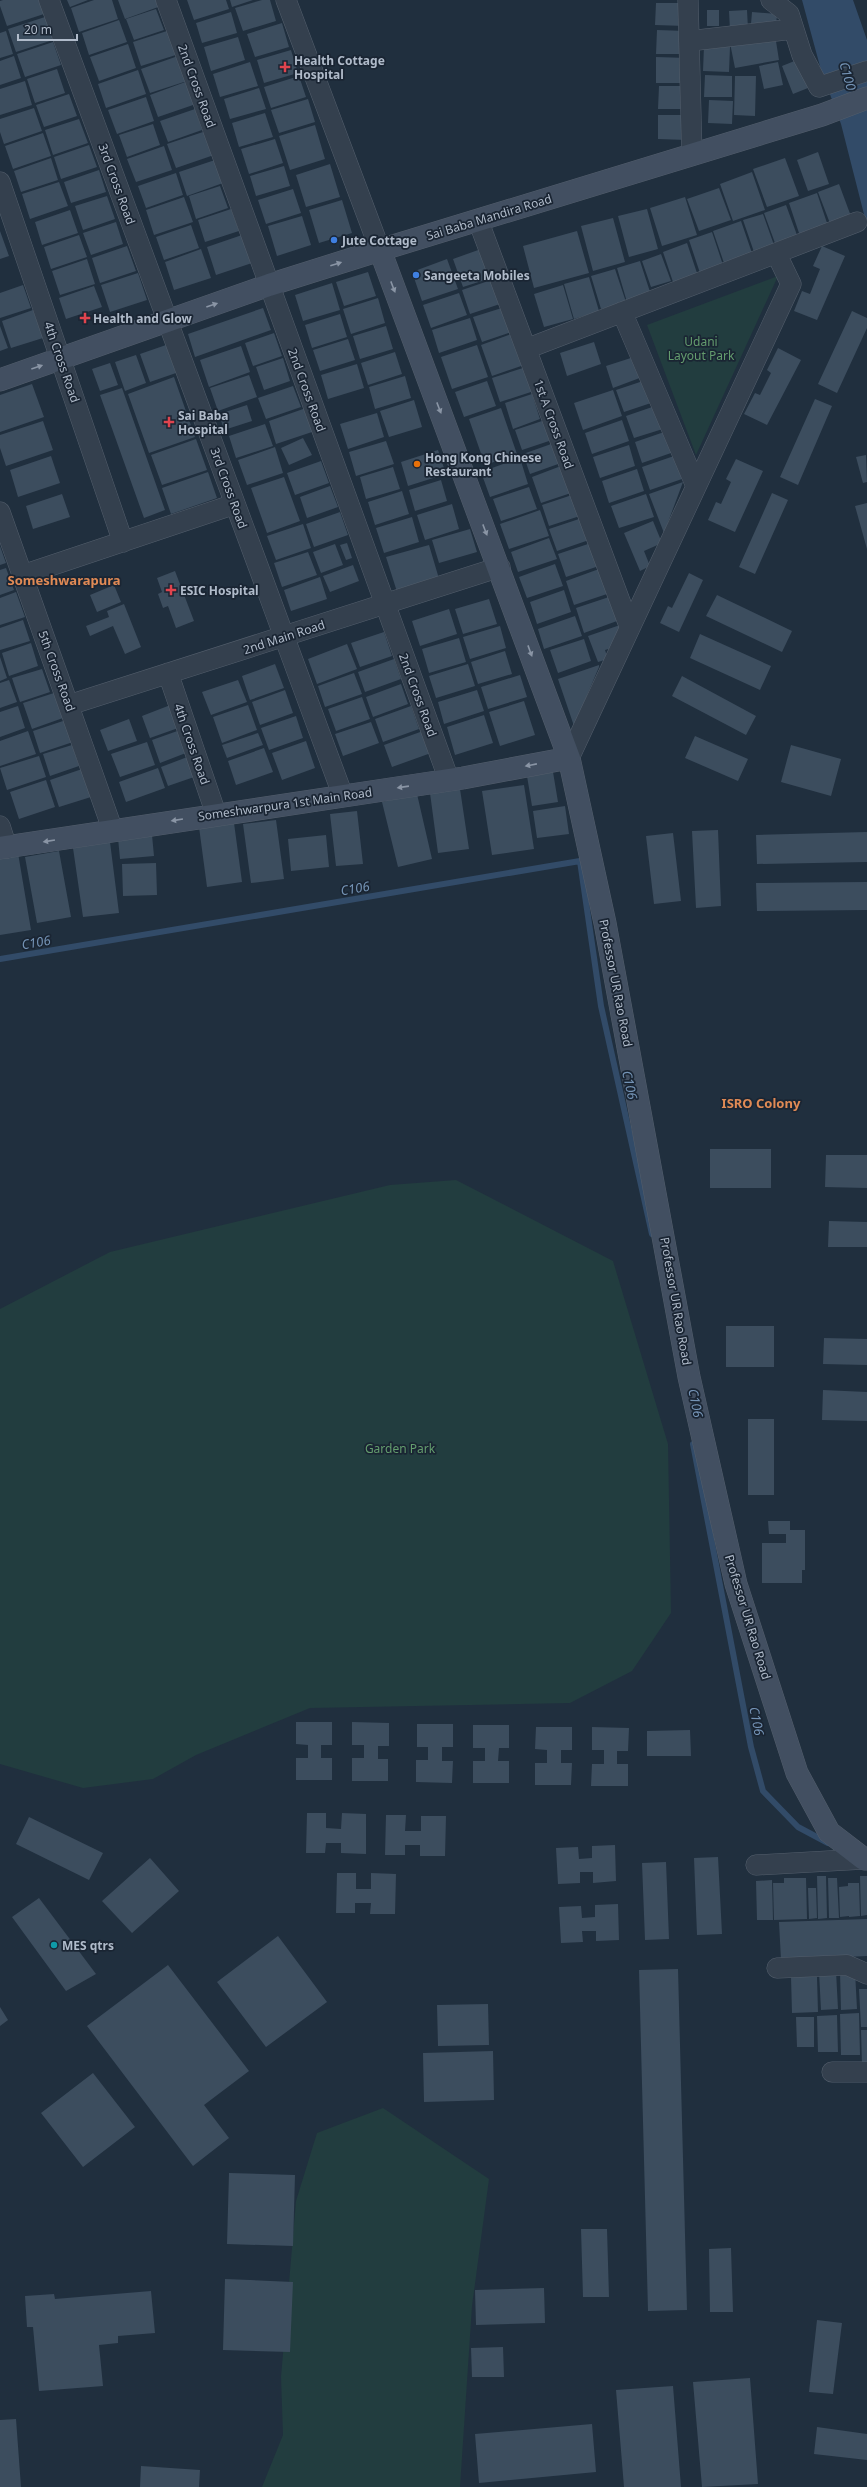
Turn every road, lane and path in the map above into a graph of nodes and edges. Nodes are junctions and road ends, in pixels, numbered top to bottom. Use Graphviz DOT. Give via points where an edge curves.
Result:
graph roads {
  1 [pos="49,0"];
  2 [pos="166,0"];
  3 [pos="286,0"];
  4 [pos="688,0"];
  5 [pos="771,0"];
  6 [pos="793,29"];
  7 [pos="689,41"];
  8 [pos="867,71"];
  9 [pos="867,98"];
  10 [pos="692,155"];
  11 [pos="0,182"];
  12 [pos="478,220"];
  13 [pos="857,222"];
  14 [pos="380,250"];
  15 [pos="776,253"];
  16 [pos="270,286"];
  17 [pos="622,312"];
  18 [pos="168,321"];
  19 [pos="526,349"];
  20 [pos="60,359"];
  21 [pos="0,380"];
  22 [pos="696,486"];
  23 [pos="236,504"];
  24 [pos="0,512"];
  25 [pos="123,542"];
  26 [pos="500,567"];
  27 [pos="23,575"];
  28 [pos="385,604"];
  29 [pos="630,628"];
  30 [pos="284,637"];
  31 [pos="168,673"];
  32 [pos="69,705"];
  33 [pos="569,758"];
  34 [pos="449,780"];
  35 [pos="343,796"];
  36 [pos="216,814"];
  37 [pos="0,826"];
  38 [pos="114,831"];
  39 [pos="4,848"];
  40 [pos="865,1859"];
  41 [pos="756,1865"];
  42 [pos="777,1968"];
  43 [pos="867,1974"];
  44 [pos="832,2072"];
  45 [pos="867,2072"];
  1 -- 18 [label="street, 3rd Cross Road"];
  2 -- 16 [label="street, 2nd Cross Road"];
  3 -- 14 [label="street"];
  4 -- 7 [label="street"];
  5 -- 6 [label="street" via="789,14"];
  6 -- 7 [label="street"];
  6 -- 8 [label="street" via="802,55 819,86"];
  7 -- 10 [label="street"];
  9 -- 10 [label="street, Sai Baba Mandira Road" via="822,115"];
  10 -- 12 [label="street, Sai Baba Mandira Road"];
  11 -- 20 [label="street, 4th Cross Road"];
  12 -- 14 [label="street, Sai Baba Mandira Road"];
  12 -- 19 [label="street, 1st A Cross Road"];
  13 -- 15 [label="street"];
  16 -- 14 [label="street, Sai Baba Mandira Road, one-way"];
  14 -- 26 [label="street, Professor UR Rao Road, one-way"];
  15 -- 17 [label="street"];
  15 -- 22 [label="street" via="791,284"];
  18 -- 16 [label="street, Sai Baba Mandira Road, one-way"];
  16 -- 28 [label="street, 2nd Cross Road"];
  17 -- 19 [label="street"];
  17 -- 22 [label="street"];
  18 -- 20 [label="street, Sai Baba Mandira Road"];
  18 -- 23 [label="street, 3rd Cross Road"];
  19 -- 29 [label="street, 1st A Cross Road"];
  21 -- 20 [label="street, Sai Baba Mandira Road, one-way"];
  20 -- 25 [label="street, 4th Cross Road"];
  22 -- 29 [label="street"];
  23 -- 25 [label="street"];
  23 -- 30 [label="street, 3rd Cross Road"];
  24 -- 27 [label="street, 5th Cross Road"];
  25 -- 27 [label="street"];
  26 -- 28 [label="street, 2nd Main Road"];
  26 -- 33 [label="street, Professor UR Rao Road, one-way"];
  27 -- 32 [label="street, 5th Cross Road"];
  28 -- 30 [label="street, 2nd Main Road"];
  28 -- 34 [label="street, 2nd Cross Road"];
  29 -- 33 [label="street"];
  30 -- 31 [label="street, 2nd Main Road"];
  30 -- 35 [label="street, 3rd Cross Road"];
  31 -- 32 [label="street, 2nd Main Road"];
  31 -- 36 [label="street, 4th Cross Road"];
  32 -- 38 [label="street, 5th Cross Road"];
  33 -- 34 [label="street, Someshwarpura 1st Main Road, one-way"];
  33 -- 40 [label="street, Professor UR Rao Road" via="606,931 689,1376 736,1584 797,1773 829,1832"];
  34 -- 35 [label="street, Someshwarpura 1st Main Road, one-way"];
  35 -- 36 [label="street, Someshwarpura 1st Main Road"];
  36 -- 38 [label="street, Someshwarpura 1st Main Road, one-way"];
  37 -- 39 [label="street"];
  38 -- 39 [label="street, Someshwarpura 1st Main Road, one-way"];
  40 -- 41 [label="street"];
  42 -- 43 [label="street" via="847,1965"];
  44 -- 45 [label="street"];
}
